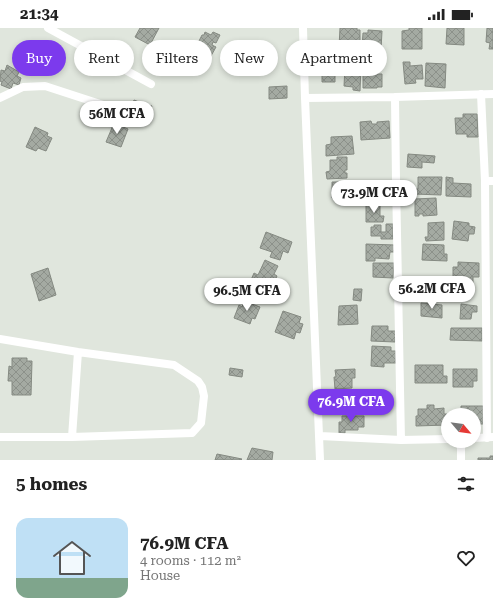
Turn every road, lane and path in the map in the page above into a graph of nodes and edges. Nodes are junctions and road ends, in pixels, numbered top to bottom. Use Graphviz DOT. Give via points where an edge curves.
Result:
graph roads {
  1 [pos="48,28"];
  2 [pos="303,28"];
  3 [pos="151,84"];
  4 [pos="481,94"];
  5 [pos="493,94"];
  6 [pos="395,97"];
  7 [pos="0,98"];
  8 [pos="305,98"];
  9 [pos="131,114"];
  10 [pos="489,181"];
  11 [pos="489,269"];
  12 [pos="0,339"];
  13 [pos="78,352"];
  14 [pos="320,436"];
  15 [pos="0,437"];
  16 [pos="72,437"];
  17 [pos="490,438"];
  18 [pos="441,439"];
  19 [pos="401,440"];
  20 [pos="461,448"];
  21 [pos="320,460"];
  22 [pos="461,460"];
  1 -- 3 [label="street"];
  2 -- 8 [label="street"];
  4 -- 5 [label="street"];
  4 -- 6 [label="street"];
  4 -- 10 [label="street"];
  6 -- 8 [label="street"];
  6 -- 19 [label="street"];
  7 -- 9 [label="street" via="23,88 44,86"];
  8 -- 14 [label="street"];
  10 -- 11 [label="street"];
  11 -- 17 [label="street"];
  12 -- 13 [label="street"];
  13 -- 16 [label="street"];
  13 -- 16 [label="street" via="174,365 198,380 204,396 201,423 192,433"];
  14 -- 19 [label="street"];
  14 -- 21 [label="street"];
  15 -- 16 [label="street"];
  18 -- 19 [label="street"];
  20 -- 22 [label="street"];
}
